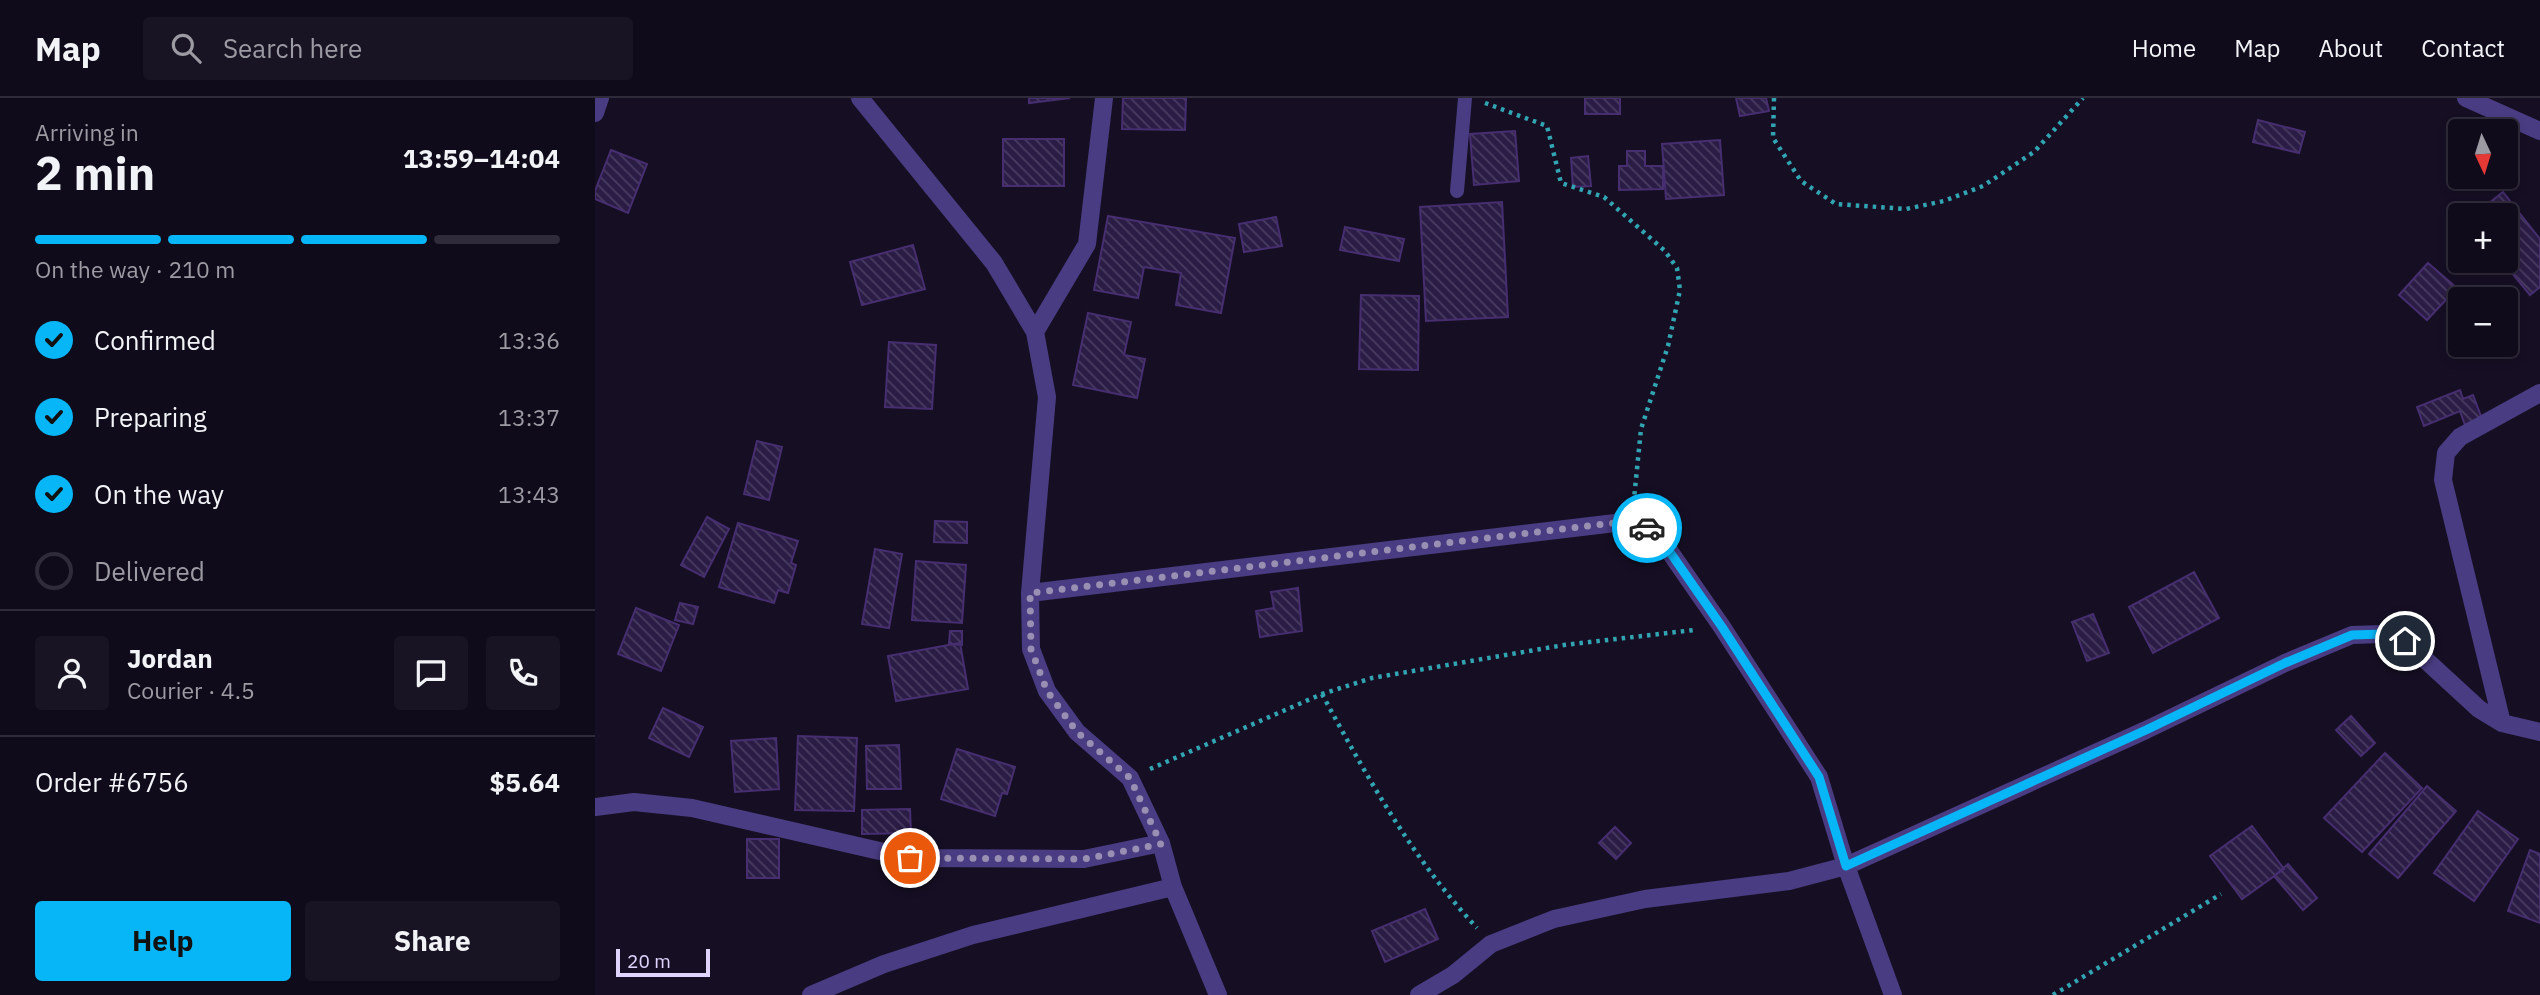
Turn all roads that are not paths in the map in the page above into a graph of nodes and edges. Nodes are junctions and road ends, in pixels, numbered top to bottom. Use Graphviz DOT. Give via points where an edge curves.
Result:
graph roads {
  1 [pos="600,98"];
  2 [pos="860,98"];
  3 [pos="1104,98"];
  4 [pos="1465,98"];
  5 [pos="2466,98"];
  6 [pos="595,113"];
  7 [pos="2540,131"];
  8 [pos="1457,191"];
  9 [pos="1035,332"];
  10 [pos="2540,393"];
  11 [pos="1030,593"];
  12 [pos="2502,723"];
  13 [pos="2540,732"];
  14 [pos="595,807"];
  15 [pos="1161,844"];
  16 [pos="1846,866"];
  17 [pos="1173,887"];
  18 [pos="811,995"];
  19 [pos="1218,995"];
  20 [pos="1419,995"];
  21 [pos="1893,995"];
  1 -- 6 [label="street"];
  2 -- 9 [label="street" via="994,263"];
  3 -- 9 [label="street" via="1087,244"];
  4 -- 8 [label="lane"];
  5 -- 7 [label="street"];
  9 -- 11 [label="street" via="1047,397"];
  10 -- 12 [label="street" via="2460,437 2446,453 2442,480"];
  11 -- 15 [label="street" via="1031,649 1047,691 1077,732 1130,778"];
  11 -- 16 [label="street" via="1632,521 1656,532 1819,777"];
  12 -- 13 [label="street"];
  12 -- 16 [label="street" via="2479,709 2405,641 2384,634 2352,635"];
  14 -- 15 [label="street" via="634,802 692,807 910,858 1084,859"];
  15 -- 17 [label="street"];
  16 -- 20 [label="street" via="1789,881 1554,919 1491,944"];
  16 -- 21 [label="street"];
  17 -- 18 [label="street" via="973,935 884,964"];
  17 -- 19 [label="street"];
}
